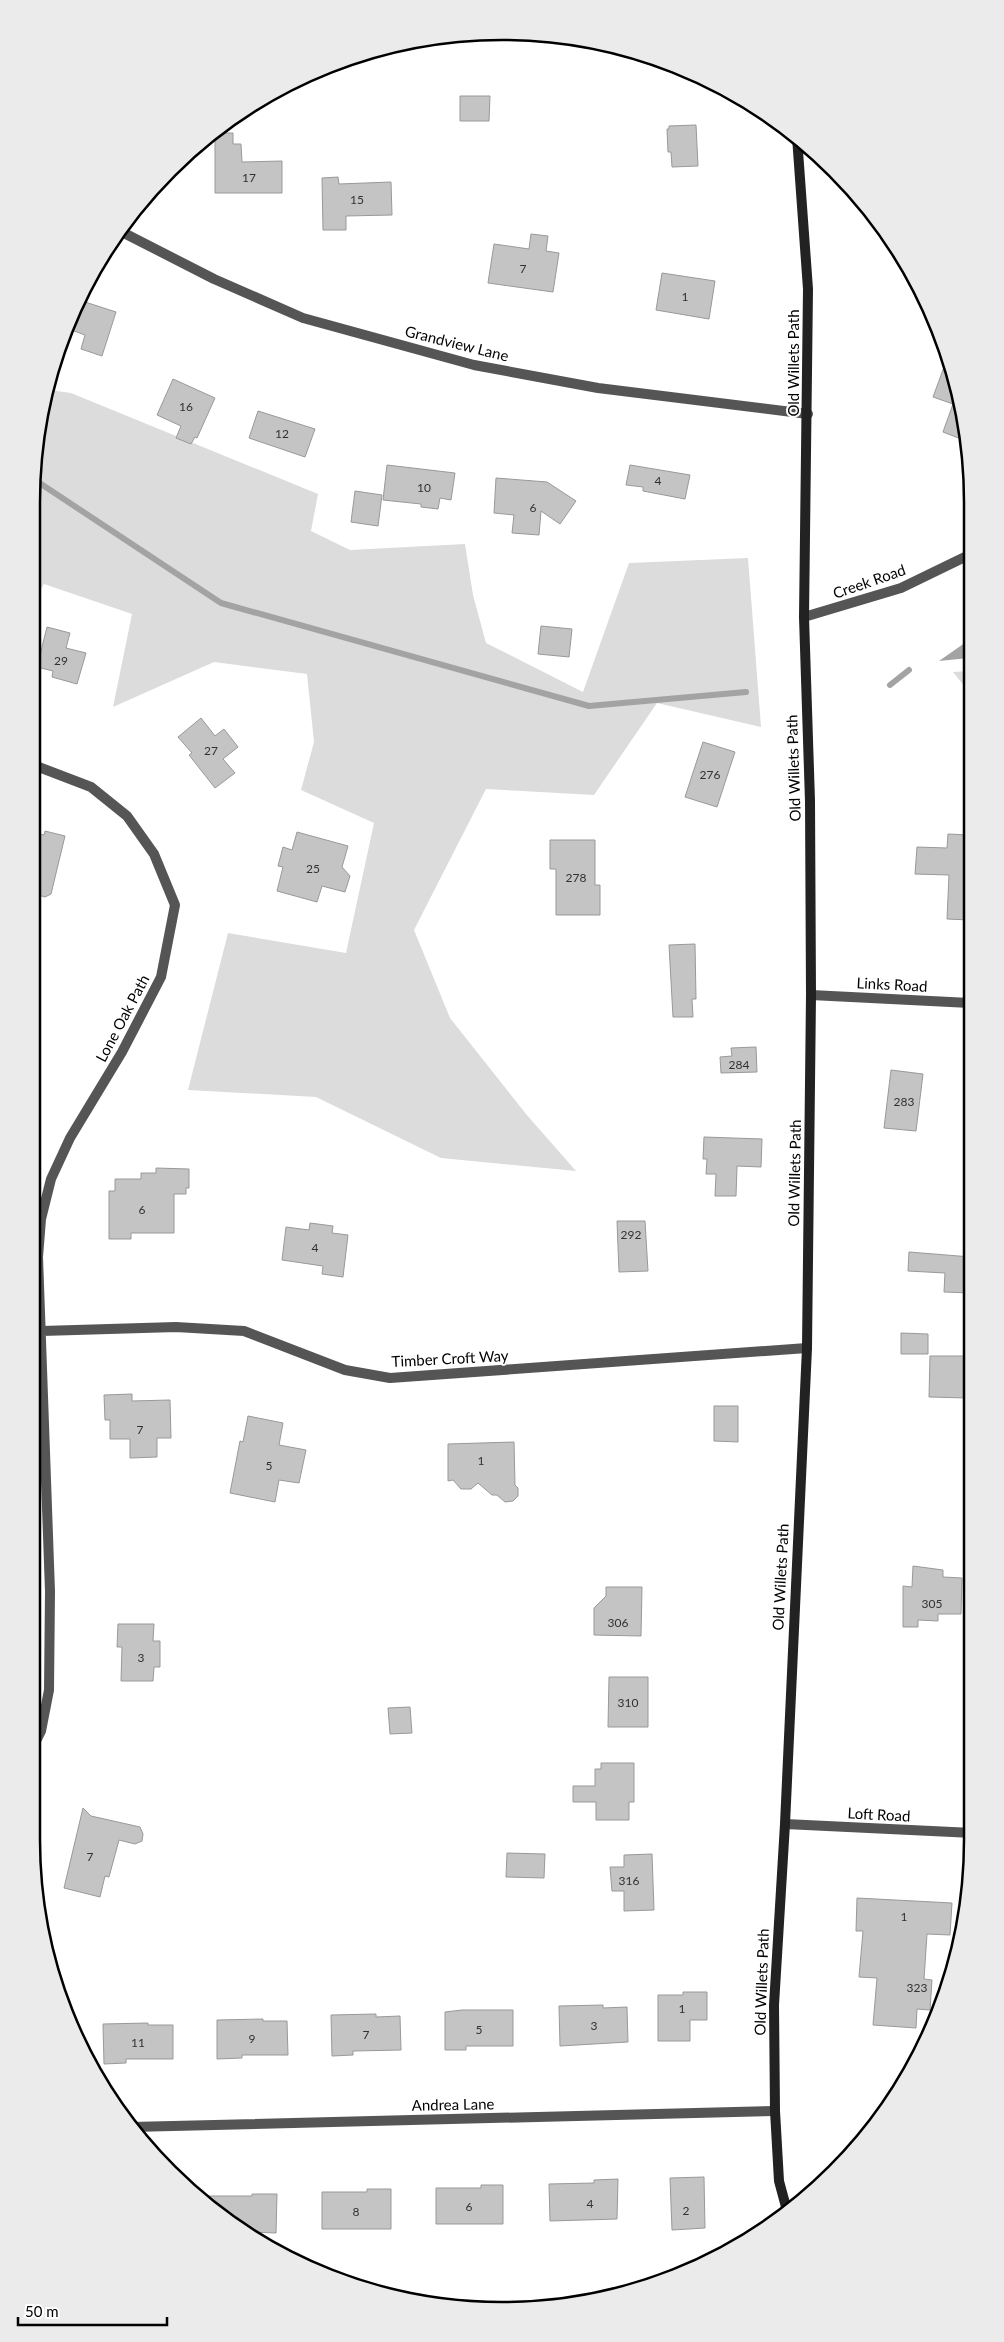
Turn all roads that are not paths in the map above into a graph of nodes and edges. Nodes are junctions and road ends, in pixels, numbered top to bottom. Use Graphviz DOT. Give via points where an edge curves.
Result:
graph roads {
  1 [pos="798,147"];
  2 [pos="126,234"];
  3 [pos="808,414"];
  4 [pos="964,557"];
  5 [pos="804,617"];
  6 [pos="40,768"];
  7 [pos="811,995"];
  8 [pos="964,1003"];
  9 [pos="40,1231"];
  10 [pos="40,1294"];
  11 [pos="42,1331"];
  12 [pos="807,1348"];
  13 [pos="40,1733"];
  14 [pos="785,1824"];
  15 [pos="964,1834"];
  16 [pos="775,2112"];
  17 [pos="140,2127"];
  18 [pos="785,2205"];
  1 -- 3 [label="main road, Old Willets Path" via="808,289"];
  2 -- 3 [label="street, Grandview Lane" via="214,279 302,318 465,363 598,388"];
  3 -- 5 [label="main road, Old Willets Path"];
  4 -- 5 [label="street, Creek Road" via="900,588"];
  5 -- 7 [label="main road, Old Willets Path" via="810,801"];
  6 -- 9 [label="street, Lone Oak Path" via="91,788 127,816 154,854 175,906 161,977 122,1052 70,1138 51,1179"];
  7 -- 8 [label="street, Links Road"];
  7 -- 12 [label="main road, Old Willets Path"];
  10 -- 11 [label="street, Lone Oak Path"];
  11 -- 12 [label="street, Timber Croft Way" via="176,1327 244,1332 345,1370 390,1378"];
  11 -- 13 [label="street, Lone Oak Path" via="50,1591 49,1690"];
  12 -- 14 [label="main road, Old Willets Path"];
  14 -- 15 [label="street, Loft Road"];
  14 -- 16 [label="main road, Old Willets Path" via="774,2005"];
  16 -- 17 [label="street, Andrea Lane"];
  16 -- 18 [label="main road, Old Willets Path" via="779,2181"];
}
